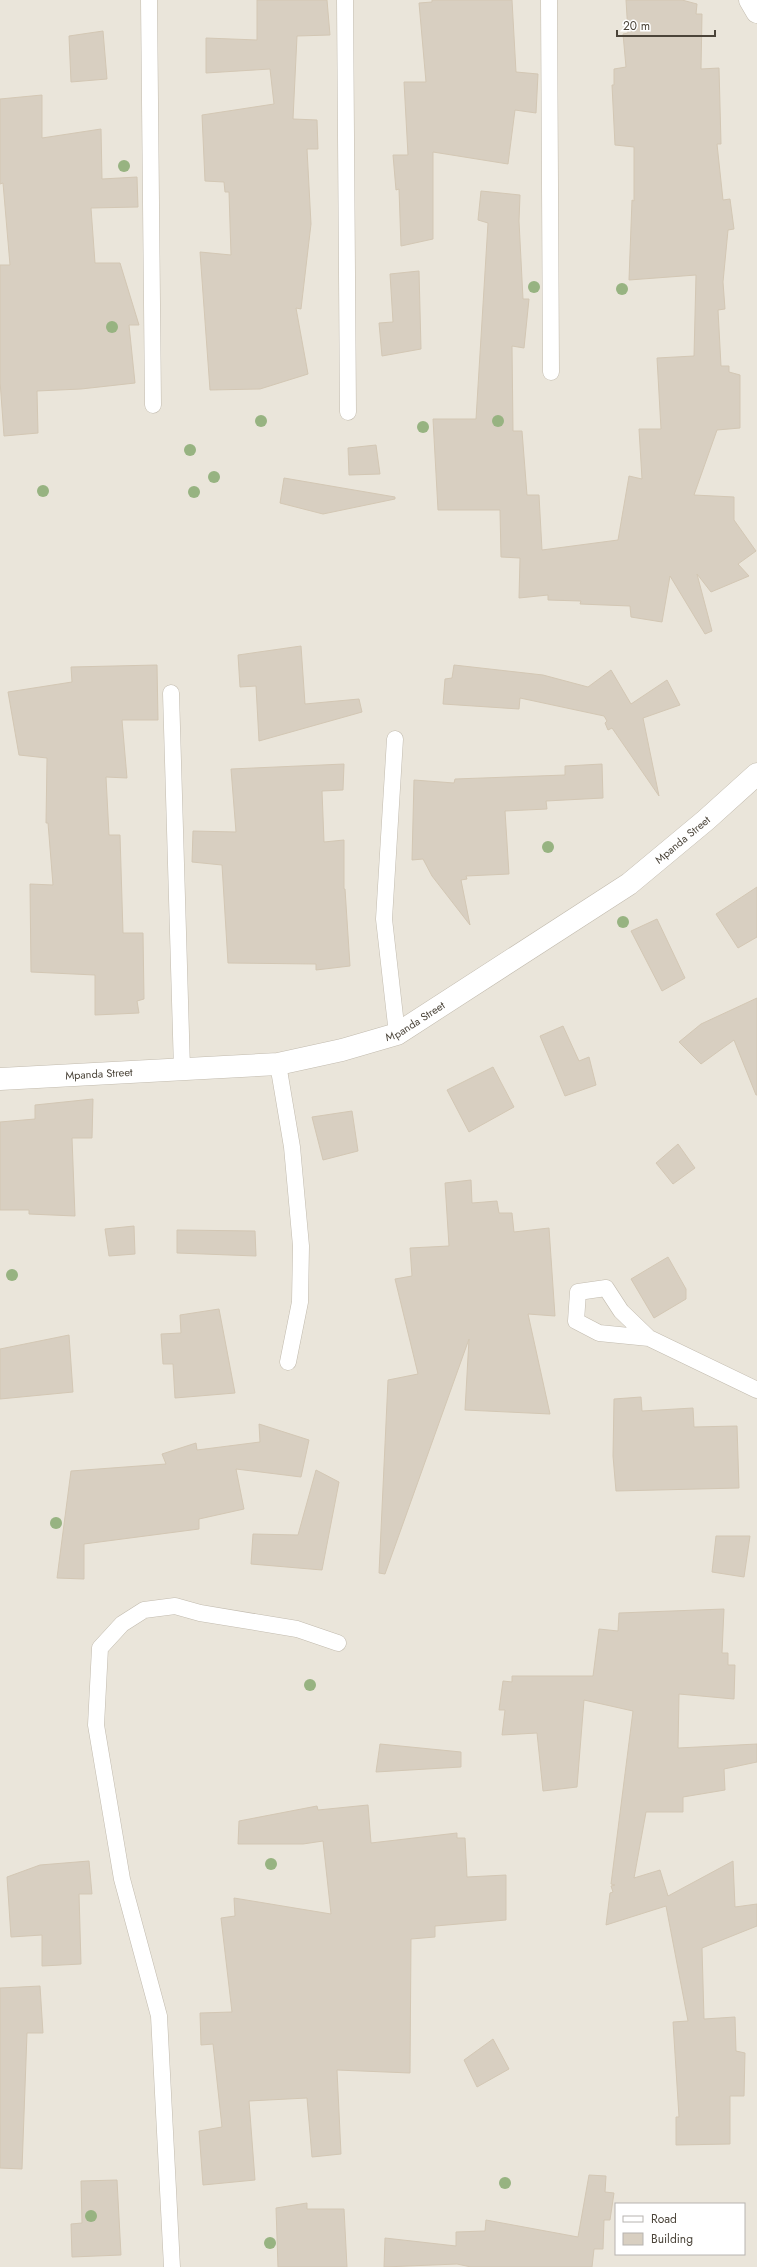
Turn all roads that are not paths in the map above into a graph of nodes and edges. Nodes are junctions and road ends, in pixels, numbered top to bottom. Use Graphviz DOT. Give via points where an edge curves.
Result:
graph roads {
  1 [pos="149,0"];
  2 [pos="345,0"];
  3 [pos="549,0"];
  4 [pos="750,0"];
  5 [pos="757,12"];
  6 [pos="551,372"];
  7 [pos="153,405"];
  8 [pos="348,412"];
  9 [pos="172,693"];
  10 [pos="395,739"];
  11 [pos="757,774"];
  12 [pos="397,1034"];
  13 [pos="278,1064"];
  14 [pos="182,1069"];
  15 [pos="0,1079"];
  16 [pos="649,1338"];
  17 [pos="288,1362"];
  18 [pos="757,1390"];
  19 [pos="338,1644"];
  20 [pos="172,2267"];
  1 -- 7 [label="lane"];
  2 -- 8 [label="lane"];
  3 -- 6 [label="lane"];
  4 -- 5 [label="street"];
  9 -- 14 [label="lane"];
  10 -- 12 [label="lane" via="384,919"];
  11 -- 12 [label="street, Mpanda Street" via="629,884"];
  12 -- 13 [label="street, Mpanda Street" via="342,1050"];
  13 -- 14 [label="street, Mpanda Street"];
  13 -- 17 [label="lane" via="292,1147 301,1246 300,1302"];
  14 -- 15 [label="street, Mpanda Street"];
  16 -- 18 [label="lane"];
  19 -- 20 [label="lane" via="297,1630 200,1613 175,1606 144,1610 122,1624 100,1648 96,1725 122,1879 159,2016"];
}
